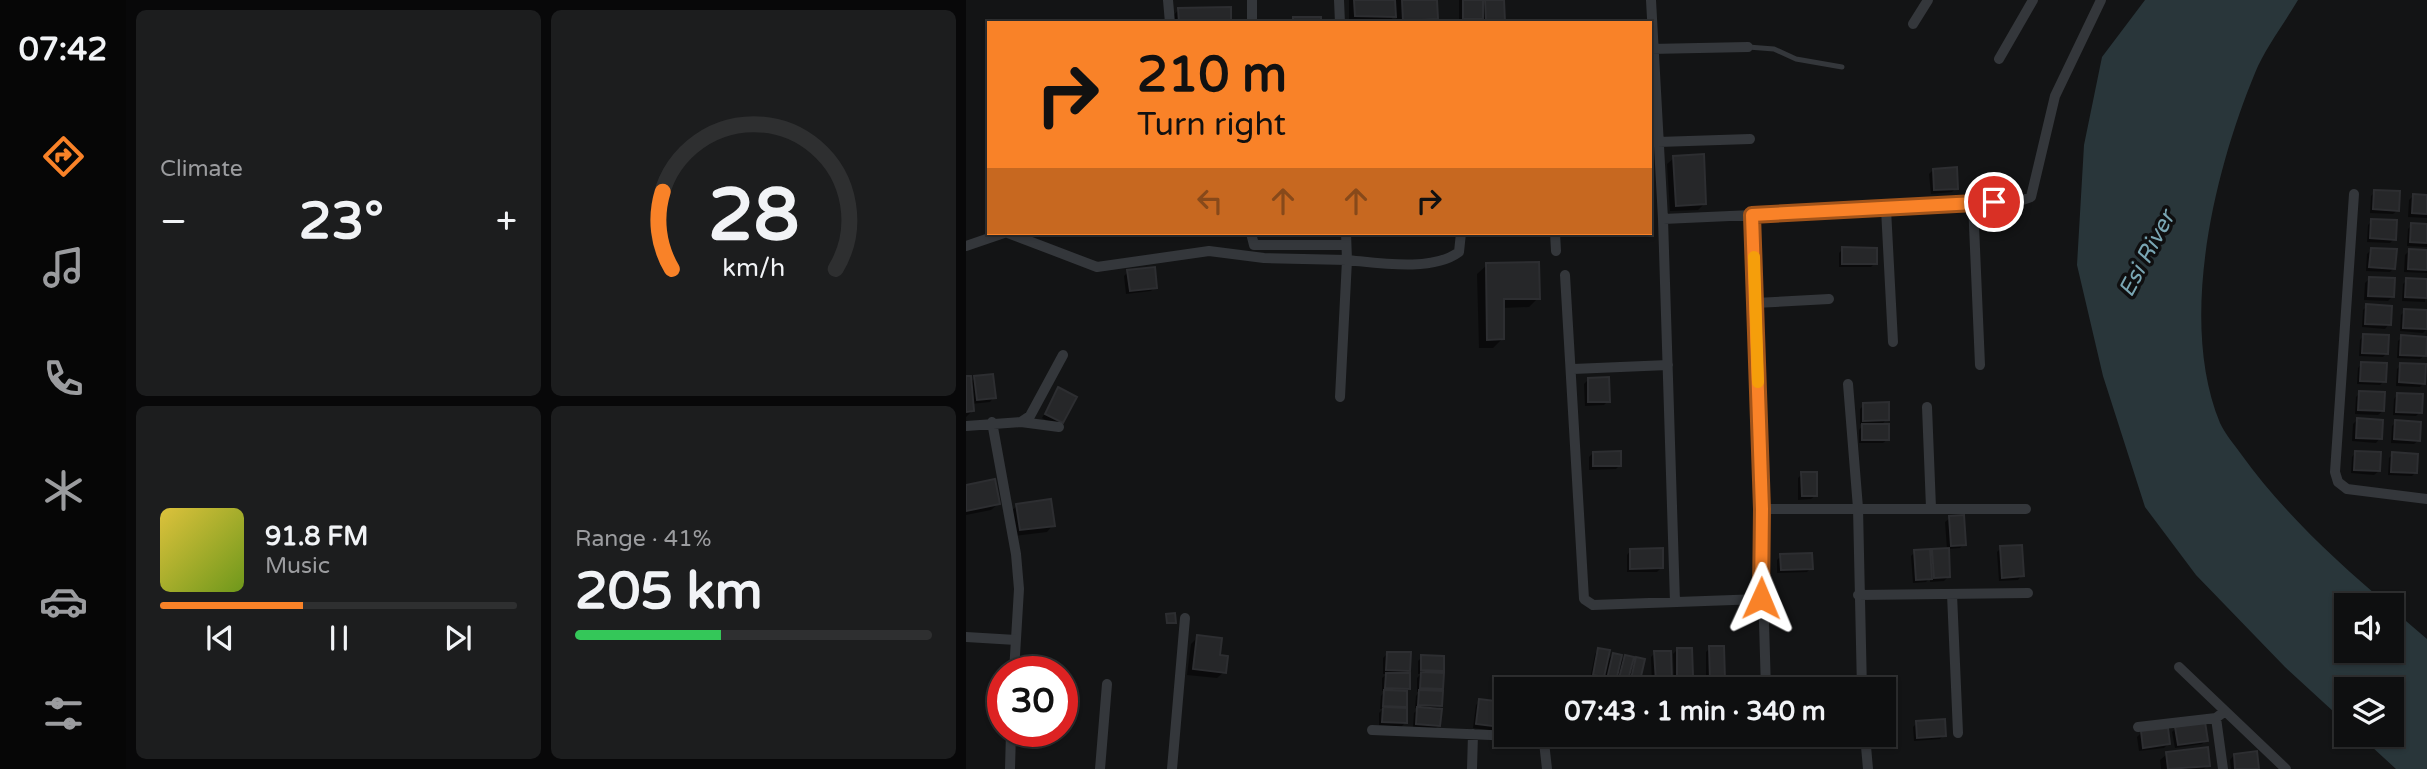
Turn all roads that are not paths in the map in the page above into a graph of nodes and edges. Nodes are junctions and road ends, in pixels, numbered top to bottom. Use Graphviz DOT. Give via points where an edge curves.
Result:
graph roads {
  1 [pos="1168,0"];
  2 [pos="1252,0"];
  3 [pos="1339,0"];
  4 [pos="1651,0"];
  5 [pos="1927,0"];
  6 [pos="2033,0"];
  7 [pos="2101,0"];
  8 [pos="1170,21"];
  9 [pos="1252,21"];
  10 [pos="1340,21"];
  11 [pos="1651,21"];
  12 [pos="1913,24"];
  13 [pos="1748,47"];
  14 [pos="1652,49"];
  15 [pos="1999,59"];
  16 [pos="1842,67"];
  17 [pos="1749,139"];
  18 [pos="1658,142"];
  19 [pos="2354,194"];
  20 [pos="1973,202"];
  21 [pos="1886,209"];
  22 [pos="1752,215"];
  23 [pos="1663,219"];
  24 [pos="1000,235"];
  25 [pos="1011,235"];
  26 [pos="1252,235"];
  27 [pos="1346,235"];
  28 [pos="1461,235"];
  29 [pos="1555,235"];
  30 [pos="1346,245"];
  31 [pos="966,246"];
  32 [pos="1556,251"];
  33 [pos="1346,260"];
  34 [pos="1565,275"];
  35 [pos="1829,299"];
  36 [pos="1755,303"];
  37 [pos="1893,342"];
  38 [pos="1063,355"];
  39 [pos="1668,365"];
  40 [pos="1980,365"];
  41 [pos="1573,369"];
  42 [pos="1848,384"];
  43 [pos="1340,397"];
  44 [pos="1927,407"];
  45 [pos="992,422"];
  46 [pos="1021,422"];
  47 [pos="966,426"];
  48 [pos="1059,427"];
  49 [pos="2427,499"];
  50 [pos="1857,508"];
  51 [pos="1931,508"];
  52 [pos="1762,509"];
  53 [pos="2026,509"];
  54 [pos="2028,593"];
  55 [pos="1952,594"];
  56 [pos="1858,595"];
  57 [pos="1761,598"];
  58 [pos="1675,602"];
  59 [pos="1185,618"];
  60 [pos="966,637"];
  61 [pos="1016,640"];
  62 [pos="1015,656"];
  63 [pos="2179,667"];
  64 [pos="1765,677"];
  65 [pos="1861,677"];
  66 [pos="1107,684"];
  67 [pos="2220,714"];
  68 [pos="2138,727"];
  69 [pos="1372,730"];
  70 [pos="1958,733"];
  71 [pos="1473,734"];
  72 [pos="1011,747"];
  73 [pos="1867,747"];
  74 [pos="1010,769"];
  75 [pos="1100,769"];
  76 [pos="1172,769"];
  77 [pos="1472,769"];
  78 [pos="1547,769"];
  79 [pos="1862,769"];
  80 [pos="1868,769"];
  81 [pos="2223,769"];
  82 [pos="2286,769"];
  1 -- 8 [label="street"];
  2 -- 9 [label="street"];
  3 -- 10 [label="street"];
  4 -- 11 [label="street"];
  5 -- 12 [label="street"];
  6 -- 15 [label="street"];
  7 -- 20 [label="street" via="2055,96 2031,197 2014,202"];
  13 -- 14 [label="street"];
  13 -- 16 [label="lane"];
  14 -- 18 [label="street"];
  17 -- 18 [label="street"];
  18 -- 23 [label="street"];
  19 -- 49 [label="street" via="2337,482 2347,489"];
  20 -- 21 [label="street"];
  20 -- 40 [label="street"];
  21 -- 22 [label="street"];
  21 -- 37 [label="street"];
  22 -- 23 [label="street"];
  22 -- 36 [label="street"];
  23 -- 39 [label="street"];
  24 -- 31 [label="street"];
  25 -- 33 [label="street" via="1097,267 1209,251"];
  26 -- 30 [label="street" via="1254,245"];
  27 -- 30 [label="street"];
  28 -- 33 [label="street" via="1459,252 1448,260"];
  29 -- 32 [label="street"];
  30 -- 33 [label="street"];
  33 -- 43 [label="street"];
  34 -- 41 [label="street"];
  35 -- 36 [label="street"];
  36 -- 52 [label="street"];
  38 -- 46 [label="street" via="1030,416"];
  39 -- 41 [label="street"];
  39 -- 58 [label="street"];
  41 -- 58 [label="street" via="1584,599 1593,605"];
  42 -- 50 [label="street"];
  44 -- 51 [label="street"];
  45 -- 46 [label="street"];
  45 -- 47 [label="street"];
  45 -- 61 [label="street" via="1016,554"];
  46 -- 48 [label="street"];
  50 -- 51 [label="street"];
  50 -- 52 [label="street"];
  50 -- 56 [label="street"];
  51 -- 53 [label="street"];
  52 -- 57 [label="street"];
  54 -- 55 [label="street"];
  55 -- 56 [label="street"];
  55 -- 70 [label="street"];
  56 -- 65 [label="street"];
  57 -- 58 [label="street"];
  57 -- 64 [label="street"];
  59 -- 76 [label="street"];
  60 -- 61 [label="street"];
  61 -- 62 [label="street"];
  63 -- 67 [label="street"];
  66 -- 75 [label="street"];
  67 -- 68 [label="street"];
  67 -- 81 [label="street"];
  67 -- 82 [label="street"];
  69 -- 71 [label="street"];
  71 -- 77 [label="street"];
  71 -- 78 [label="street" via="1538,737 1544,742"];
  72 -- 74 [label="street"];
  73 -- 80 [label="street"];
  79 -- 80 [label="street"];
}
